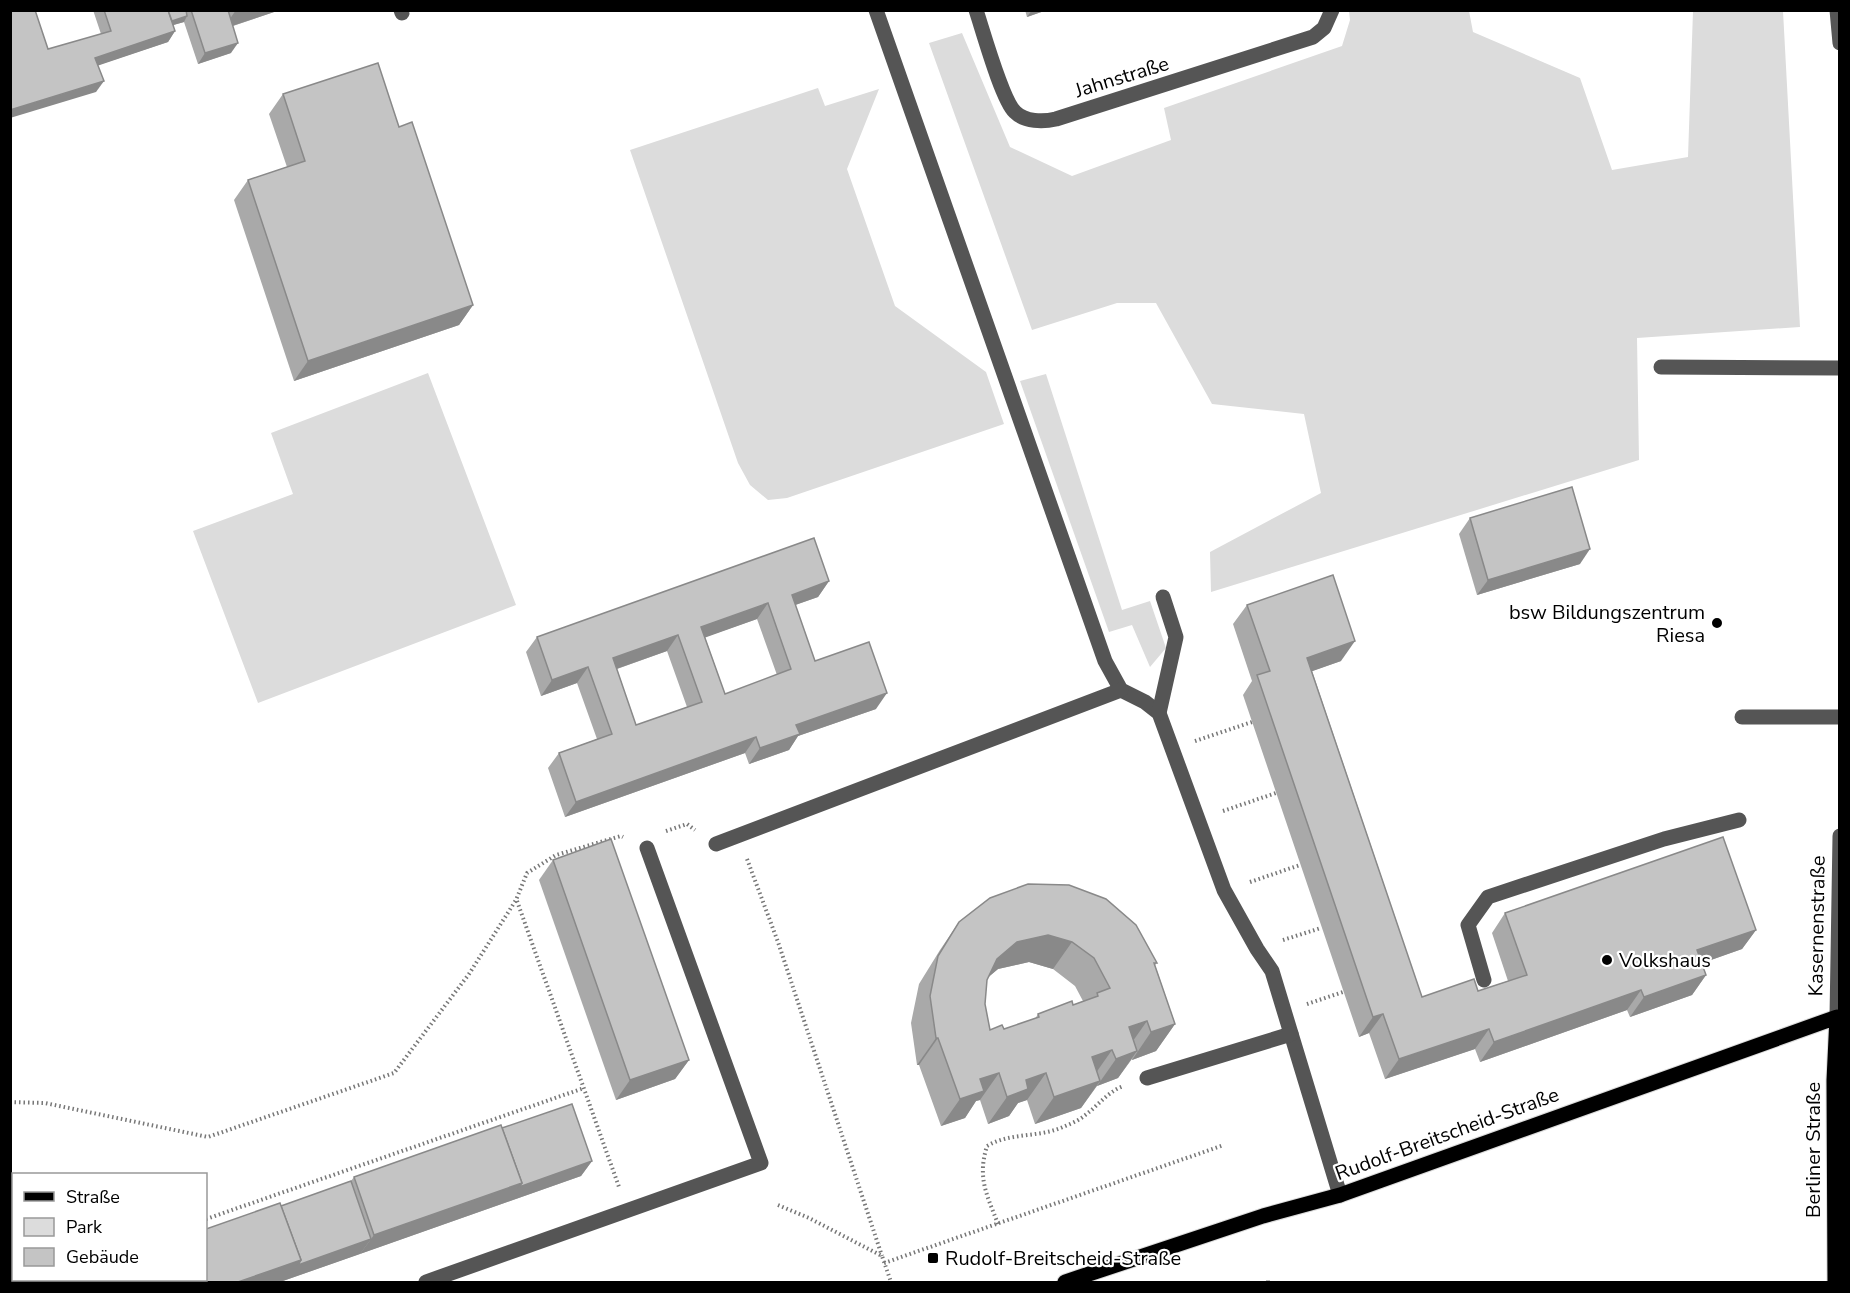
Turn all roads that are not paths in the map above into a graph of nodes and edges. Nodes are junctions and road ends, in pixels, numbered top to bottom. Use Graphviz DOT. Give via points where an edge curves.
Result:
graph roads {
  1 [pos="876,10"];
  2 [pos="976,10"];
  3 [pos="1332,10"];
  4 [pos="1838,19"];
  5 [pos="1839,43"];
  6 [pos="1661,367"];
  7 [pos="1839,368"];
  8 [pos="1163,597"];
  9 [pos="1121,690"];
  10 [pos="1159,713"];
  11 [pos="1742,717"];
  12 [pos="1839,717"];
  13 [pos="1739,820"];
  14 [pos="1839,836"];
  15 [pos="716,844"];
  16 [pos="647,848"];
  17 [pos="1484,980"];
  18 [pos="1838,1016"];
  19 [pos="1291,1034"];
  20 [pos="1147,1078"];
  21 [pos="1340,1195"];
  22 [pos="426,1282"];
  23 [pos="1065,1282"];
  24 [pos="1835,1282"];
  1 -- 9 [label="street" via="1105,661"];
  2 -- 3 [label="street, Jahnstraße" via="1006,99 1016,113 1040,122 1313,37 1324,28"];
  4 -- 5 [label="street"];
  6 -- 7 [label="street"];
  8 -- 10 [label="street" via="1176,637"];
  9 -- 10 [label="street"];
  9 -- 15 [label="street"];
  10 -- 19 [label="street" via="1224,890 1272,971"];
  11 -- 12 [label="street"];
  13 -- 17 [label="street" via="1664,839 1488,897 1468,925"];
  14 -- 18 [label="street, Kasernenstraße"];
  16 -- 22 [label="street" via="761,1163"];
  18 -- 21 [label="main road, Rudolf-Breitscheid-Straße"];
  18 -- 24 [label="main road, Berliner Straße" via="1834,1080"];
  19 -- 20 [label="street"];
  19 -- 21 [label="street"];
  21 -- 23 [label="main road, Rudolf-Breitscheid-Straße" via="1263,1216"];
}
